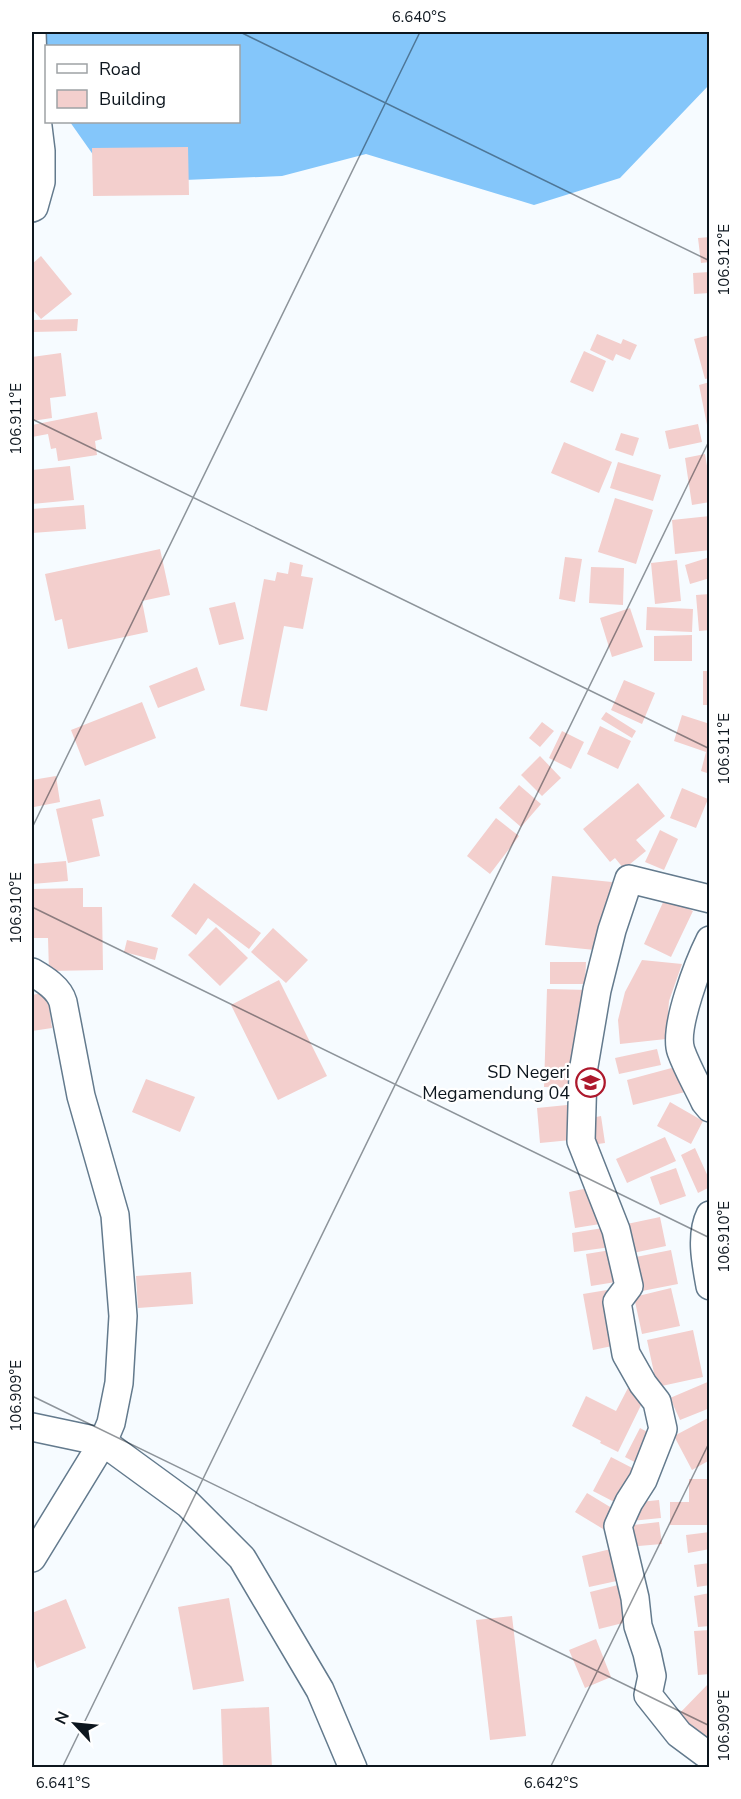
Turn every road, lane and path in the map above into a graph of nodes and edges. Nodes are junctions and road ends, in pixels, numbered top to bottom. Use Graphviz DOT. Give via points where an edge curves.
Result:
graph roads {
  1 [pos="32,32"];
  2 [pos="32,208"];
  3 [pos="710,899"];
  4 [pos="710,940"];
  5 [pos="32,972"];
  6 [pos="710,1108"];
  7 [pos="710,1215"];
  8 [pos="710,1286"];
  9 [pos="32,1427"];
  10 [pos="103,1442"];
  11 [pos="32,1558"];
  12 [pos="710,1757"];
  13 [pos="353,1767"];
  1 -- 2 [label="street" via="41,151 41,182"];
  3 -- 12 [label="street" via="629,879 597,990 583,1072 581,1141 616,1230 630,1286 617,1302 626,1354 657,1402 663,1429 643,1480 618,1526 652,1676 648,1695 679,1734"];
  4 -- 6 [label="street" via="688,995 680,1049"];
  5 -- 10 [label="street" via="61,995 81,1096 115,1215 123,1316 121,1360 111,1423"];
  7 -- 8 [label="street" via="705,1225"];
  9 -- 10 [label="street"];
  10 -- 11 [label="street"];
  10 -- 13 [label="street" via="188,1504 242,1558 320,1690"];
}
